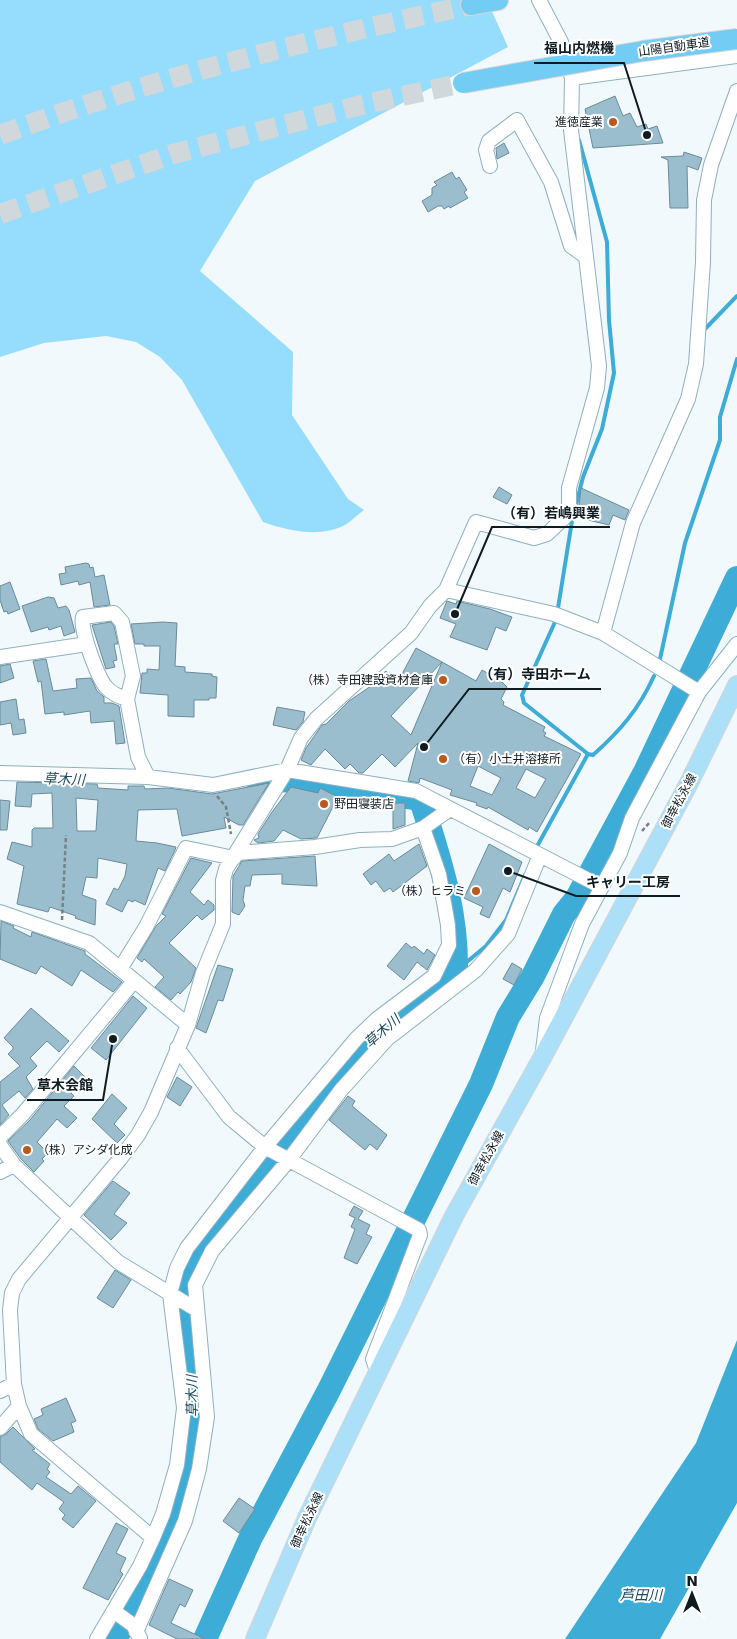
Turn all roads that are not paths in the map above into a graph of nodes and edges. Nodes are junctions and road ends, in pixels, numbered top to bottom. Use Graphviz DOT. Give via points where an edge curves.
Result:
graph roads {
  1 [pos="498,0"];
  2 [pos="539,0"];
  3 [pos="471,5"];
  4 [pos="737,39"];
  5 [pos="737,56"];
  6 [pos="572,78"];
  7 [pos="463,83"];
  8 [pos="737,90"];
  9 [pos="490,166"];
  10 [pos="585,256"];
  11 [pos="446,590"];
  12 [pos="603,633"];
  13 [pos="86,644"];
  14 [pos="737,644"];
  15 [pos="0,658"];
  16 [pos="737,685"];
  17 [pos="696,690"];
  18 [pos="126,699"];
  19 [pos="0,773"];
  20 [pos="148,777"];
  21 [pos="283,777"];
  22 [pos="450,809"];
  23 [pos="428,825"];
  24 [pos="535,853"];
  25 [pos="236,855"];
  26 [pos="591,882"];
  27 [pos="0,912"];
  28 [pos="120,969"];
  29 [pos="134,981"];
  30 [pos="188,1025"];
  31 [pos="177,1048"];
  32 [pos="542,1058"];
  33 [pos="0,1137"];
  34 [pos="0,1145"];
  35 [pos="268,1149"];
  36 [pos="285,1159"];
  37 [pos="14,1165"];
  38 [pos="0,1172"];
  39 [pos="69,1217"];
  40 [pos="172,1295"];
  41 [pos="194,1308"];
  42 [pos="378,1374"];
  43 [pos="14,1384"];
  44 [pos="0,1391"];
  45 [pos="19,1406"];
  46 [pos="0,1428"];
  47 [pos="188,1467"];
  48 [pos="153,1538"];
  49 [pos="117,1614"];
  50 [pos="137,1632"];
  51 [pos="97,1639"];
  52 [pos="254,1639"];
  1 -- 3 [label="highway"];
  2 -- 6 [label="street" via="561,42"];
  4 -- 7 [label="highway, 山陽自動車道, bridge" via="643,51"];
  5 -- 6 [label="street"];
  6 -- 10 [label="street" via="571,130"];
  8 -- 12 [label="street" via="711,165 704,200 696,364 688,399 633,523"];
  9 -- 10 [label="street" via="486,150 489,142 517,120 551,182 571,246"];
  10 -- 11 [label="street" via="599,366 597,388 569,488 569,506 564,518 547,534 534,538 476,522"];
  11 -- 12 [label="street" via="554,614"];
  11 -- 21 [label="street" via="411,633 316,719 301,738"];
  12 -- 17 [label="street"];
  13 -- 15 [label="street"];
  13 -- 18 [label="street" via="106,687"];
  13 -- 18 [label="street" via="81,622 83,617 114,613 122,622 133,676"];
  14 -- 17 [label="street"];
  16 -- 32 [label="main road, 御幸松永線" via="685,791"];
  17 -- 26 [label="street" via="632,818 620,853"];
  18 -- 20 [label="street" via="138,757"];
  19 -- 20 [label="street"];
  20 -- 21 [label="street" via="213,784"];
  21 -- 22 [label="street" via="416,791"];
  21 -- 25 [label="street"];
  22 -- 23 [label="street"];
  22 -- 24 [label="street"];
  23 -- 25 [label="street" via="392,839"];
  23 -- 35 [label="street" via="449,945 434,976 377,1018 356,1038"];
  24 -- 26 [label="street"];
  24 -- 36 [label="street" via="508,934 476,970 387,1039"];
  25 -- 28 [label="street" via="186,848 146,927"];
  25 -- 30 [label="street" via="223,880 224,924 203,972"];
  26 -- 32 [label="street" via="582,924 547,1018"];
  27 -- 28 [label="street" via="89,943"];
  28 -- 29 [label="street"];
  29 -- 30 [label="street"];
  29 -- 33 [label="street"];
  30 -- 31 [label="street"];
  31 -- 35 [label="street" via="229,1117"];
  31 -- 39 [label="street" via="138,1134 120,1160"];
  32 -- 42 [label="main road, 御幸松永線" via="454,1216"];
  34 -- 37 [label="street"];
  35 -- 36 [label="street"];
  35 -- 40 [label="street" via="187,1248 176,1268"];
  36 -- 41 [label="street" via="212,1251 195,1285"];
  36 -- 42 [label="street" via="419,1230 420,1235 373,1359"];
  37 -- 38 [label="street"];
  37 -- 39 [label="street"];
  39 -- 40 [label="street" via="118,1262"];
  39 -- 43 [label="street" via="19,1279 12,1293"];
  40 -- 41 [label="street"];
  40 -- 47 [label="street"];
  41 -- 47 [label="street" via="207,1417"];
  42 -- 52 [label="main road, 御幸松永線" via="307,1518"];
  43 -- 44 [label="street"];
  43 -- 45 [label="street"];
  45 -- 46 [label="street"];
  45 -- 48 [label="street" via="31,1434"];
  47 -- 48 [label="street"];
  47 -- 50 [label="street" via="185,1521"];
  48 -- 49 [label="street"];
  49 -- 50 [label="street"];
  49 -- 51 [label="street"];
}
